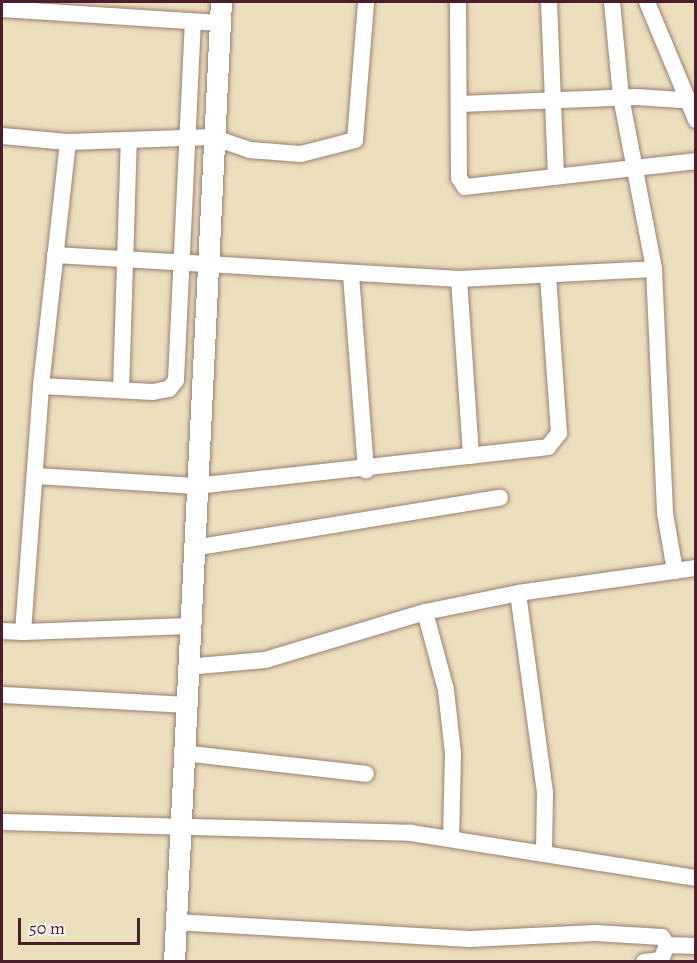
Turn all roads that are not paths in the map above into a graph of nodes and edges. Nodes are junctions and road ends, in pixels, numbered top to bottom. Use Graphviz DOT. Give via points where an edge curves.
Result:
graph roads {
  1 [pos="221,2"];
  2 [pos="366,2"];
  3 [pos="458,2"];
  4 [pos="549,2"];
  5 [pos="612,2"];
  6 [pos="647,2"];
  7 [pos="2,9"];
  8 [pos="193,22"];
  9 [pos="220,23"];
  10 [pos="621,97"];
  11 [pos="550,99"];
  12 [pos="692,103"];
  13 [pos="460,104"];
  14 [pos="696,120"];
  15 [pos="2,136"];
  16 [pos="212,137"];
  17 [pos="187,138"];
  18 [pos="129,140"];
  19 [pos="68,142"];
  20 [pos="696,161"];
  21 [pos="637,166"];
  22 [pos="556,177"];
  23 [pos="55,255"];
  24 [pos="126,260"];
  25 [pos="181,263"];
  26 [pos="206,265"];
  27 [pos="654,269"];
  28 [pos="351,275"];
  29 [pos="548,275"];
  30 [pos="459,279"];
  31 [pos="41,386"];
  32 [pos="121,390"];
  33 [pos="471,456"];
  34 [pos="366,470"];
  35 [pos="36,476"];
  36 [pos="196,486"];
  37 [pos="500,498"];
  38 [pos="193,548"];
  39 [pos="696,568"];
  40 [pos="675,571"];
  41 [pos="518,593"];
  42 [pos="424,612"];
  43 [pos="189,626"];
  44 [pos="2,631"];
  45 [pos="23,632"];
  46 [pos="187,667"];
  47 [pos="2,695"];
  48 [pos="186,705"];
  49 [pos="183,753"];
  50 [pos="366,774"];
  51 [pos="2,822"];
  52 [pos="183,831"];
  53 [pos="451,837"];
  54 [pos="544,853"];
  55 [pos="696,878"];
  56 [pos="175,922"];
  57 [pos="667,945"];
  58 [pos="696,946"];
  59 [pos="174,962"];
  60 [pos="644,962"];
  1 -- 9 [label="street"];
  2 -- 16 [label="street" via="355,140 301,154 250,150"];
  3 -- 13 [label="street"];
  4 -- 11 [label="street"];
  5 -- 10 [label="street"];
  6 -- 12 [label="street"];
  7 -- 8 [label="street"];
  8 -- 9 [label="street"];
  8 -- 17 [label="street"];
  9 -- 16 [label="street"];
  10 -- 11 [label="street"];
  10 -- 12 [label="street"];
  10 -- 21 [label="street"];
  11 -- 13 [label="street"];
  11 -- 22 [label="street"];
  12 -- 14 [label="street"];
  13 -- 22 [label="street" via="459,178 465,187"];
  15 -- 19 [label="street"];
  16 -- 17 [label="street"];
  16 -- 26 [label="street"];
  17 -- 18 [label="street"];
  17 -- 25 [label="street"];
  18 -- 19 [label="street"];
  18 -- 24 [label="street"];
  19 -- 23 [label="street"];
  20 -- 21 [label="street"];
  21 -- 22 [label="street"];
  21 -- 27 [label="street"];
  23 -- 24 [label="street"];
  23 -- 31 [label="street"];
  24 -- 25 [label="street"];
  24 -- 32 [label="street"];
  25 -- 26 [label="street"];
  25 -- 32 [label="street" via="176,380 169,388 153,392"];
  26 -- 28 [label="street"];
  26 -- 36 [label="street"];
  27 -- 29 [label="street"];
  27 -- 40 [label="street" via="664,502"];
  28 -- 30 [label="street"];
  28 -- 34 [label="street"];
  29 -- 30 [label="street"];
  29 -- 33 [label="street" via="555,444"];
  30 -- 33 [label="street"];
  31 -- 32 [label="street"];
  31 -- 35 [label="street"];
  33 -- 34 [label="street"];
  34 -- 36 [label="street"];
  35 -- 36 [label="street"];
  35 -- 45 [label="street"];
  36 -- 38 [label="street"];
  37 -- 38 [label="street"];
  38 -- 43 [label="street"];
  39 -- 40 [label="street"];
  40 -- 41 [label="street"];
  41 -- 42 [label="street"];
  41 -- 54 [label="street" via="545,793"];
  42 -- 46 [label="street" via="265,660"];
  42 -- 53 [label="street" via="446,690 453,753"];
  43 -- 45 [label="street"];
  43 -- 46 [label="street"];
  44 -- 45 [label="street"];
  46 -- 48 [label="street"];
  47 -- 48 [label="street"];
  48 -- 49 [label="street"];
  49 -- 50 [label="street"];
  49 -- 52 [label="street"];
  51 -- 52 [label="street"];
  52 -- 53 [label="street"];
  52 -- 56 [label="street"];
  53 -- 54 [label="street"];
  54 -- 55 [label="street"];
  56 -- 57 [label="street" via="459,938 595,933 662,937"];
  56 -- 59 [label="street"];
  57 -- 58 [label="street"];
  57 -- 60 [label="street" via="661,960"];
}
